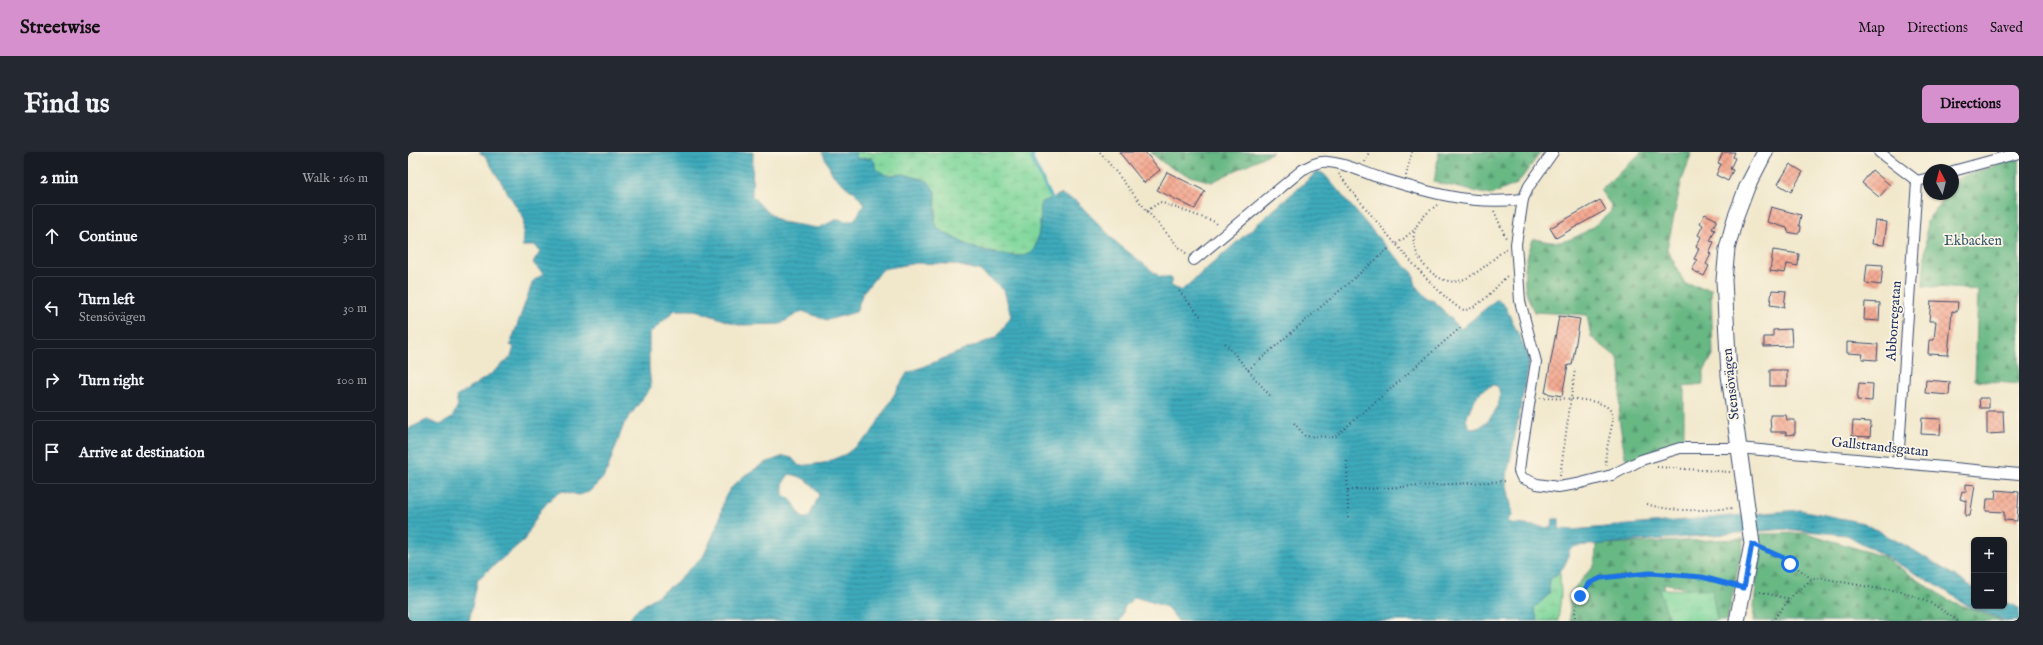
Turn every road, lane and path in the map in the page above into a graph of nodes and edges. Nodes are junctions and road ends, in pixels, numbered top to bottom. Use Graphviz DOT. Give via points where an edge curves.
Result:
graph roads {
  1 [pos="1100,152"];
  2 [pos="1412,152"];
  3 [pos="1553,152"];
  4 [pos="1764,152"];
  5 [pos="1879,152"];
  6 [pos="2019,153"];
  7 [pos="1335,163"];
  8 [pos="1959,169"];
  9 [pos="1923,180"];
  10 [pos="1917,181"];
  11 [pos="1404,184"];
  12 [pos="1446,195"];
  13 [pos="1523,199"];
  14 [pos="1491,202"];
  15 [pos="1147,211"];
  16 [pos="1414,230"];
  17 [pos="1226,234"];
  18 [pos="1397,244"];
  19 [pos="1512,247"];
  20 [pos="1388,249"];
  21 [pos="1194,260"];
  22 [pos="1511,272"];
  23 [pos="1179,291"];
  24 [pos="1202,318"];
  25 [pos="1460,328"];
  26 [pos="1225,344"];
  27 [pos="1575,369"];
  28 [pos="1248,370"];
  29 [pos="1271,397"];
  30 [pos="1531,397"];
  31 [pos="1572,400"];
  32 [pos="1294,423"];
  33 [pos="1739,448"];
  34 [pos="1347,461"];
  35 [pos="1898,463"];
  36 [pos="1655,467"];
  37 [pos="1742,473"];
  38 [pos="2019,474"];
  39 [pos="1612,475"];
  40 [pos="1506,481"];
  41 [pos="1558,487"];
  42 [pos="1348,490"];
  43 [pos="1647,504"];
  44 [pos="1747,508"];
  45 [pos="1348,518"];
  46 [pos="1752,544"];
  47 [pos="1812,579"];
  48 [pos="1744,588"];
  49 [pos="1790,599"];
  50 [pos="1575,621"];
  51 [pos="1737,621"];
  52 [pos="1772,621"];
  53 [pos="1958,621"];
  1 -- 15 [label="path"];
  2 -- 11 [label="path"];
  3 -- 13 [label="street"];
  4 -- 33 [label="street, Stensövägen" via="1735,219 1727,249 1724,280 1729,368"];
  5 -- 10 [label="street"];
  6 -- 8 [label="street"];
  7 -- 11 [label="street"];
  7 -- 17 [label="street" via="1319,162 1302,170"];
  7 -- 18 [label="path" via="1334,168 1345,183"];
  9 -- 10 [label="street"];
  10 -- 35 [label="street, Abborregatan"];
  11 -- 12 [label="street"];
  12 -- 14 [label="street"];
  12 -- 16 [label="path"];
  13 -- 14 [label="street"];
  13 -- 19 [label="street"];
  14 -- 19 [label="path"];
  15 -- 17 [label="path" via="1160,202 1215,222"];
  15 -- 21 [label="path"];
  16 -- 18 [label="path"];
  16 -- 19 [label="path" via="1415,245 1422,261 1429,270 1446,281 1464,279"];
  17 -- 21 [label="street"];
  18 -- 22 [label="path" via="1430,284 1464,310 1474,306"];
  19 -- 30 [label="street" via="1520,301 1536,362"];
  20 -- 28 [label="path"];
  23 -- 24 [label="path"];
  25 -- 32 [label="path" via="1335,437 1305,436"];
  26 -- 28 [label="path"];
  27 -- 31 [label="path"];
  28 -- 29 [label="path"];
  30 -- 31 [label="path"];
  30 -- 41 [label="street, Gallstrandsgatan" via="1519,471 1522,478 1537,484"];
  31 -- 39 [label="path" via="1601,402 1610,409 1613,418 1605,456"];
  31 -- 41 [label="path"];
  33 -- 35 [label="street, Gallstrandsgatan"];
  33 -- 37 [label="street, Stensövägen"];
  33 -- 39 [label="street, Gallstrandsgatan" via="1680,448 1641,460"];
  34 -- 42 [label="path"];
  35 -- 38 [label="street, Gallstrandsgatan"];
  36 -- 37 [label="path"];
  37 -- 44 [label="street, Stensövägen"];
  39 -- 41 [label="street, Gallstrandsgatan"];
  40 -- 42 [label="path"];
  42 -- 45 [label="path"];
  43 -- 44 [label="path" via="1658,508 1679,509"];
  44 -- 46 [label="street, Stensövägen"];
  46 -- 47 [label="path" via="1784,558"];
  46 -- 48 [label="street, Stensövägen"];
  47 -- 49 [label="path"];
  47 -- 53 [label="path" via="1842,580 1901,591 1933,604"];
  48 -- 49 [label="path"];
  48 -- 50 [label="path" via="1702,577 1670,574 1650,573 1601,578 1590,583 1580,596 1574,612"];
  48 -- 51 [label="street, Stensövägen"];
  49 -- 52 [label="path"];
}
